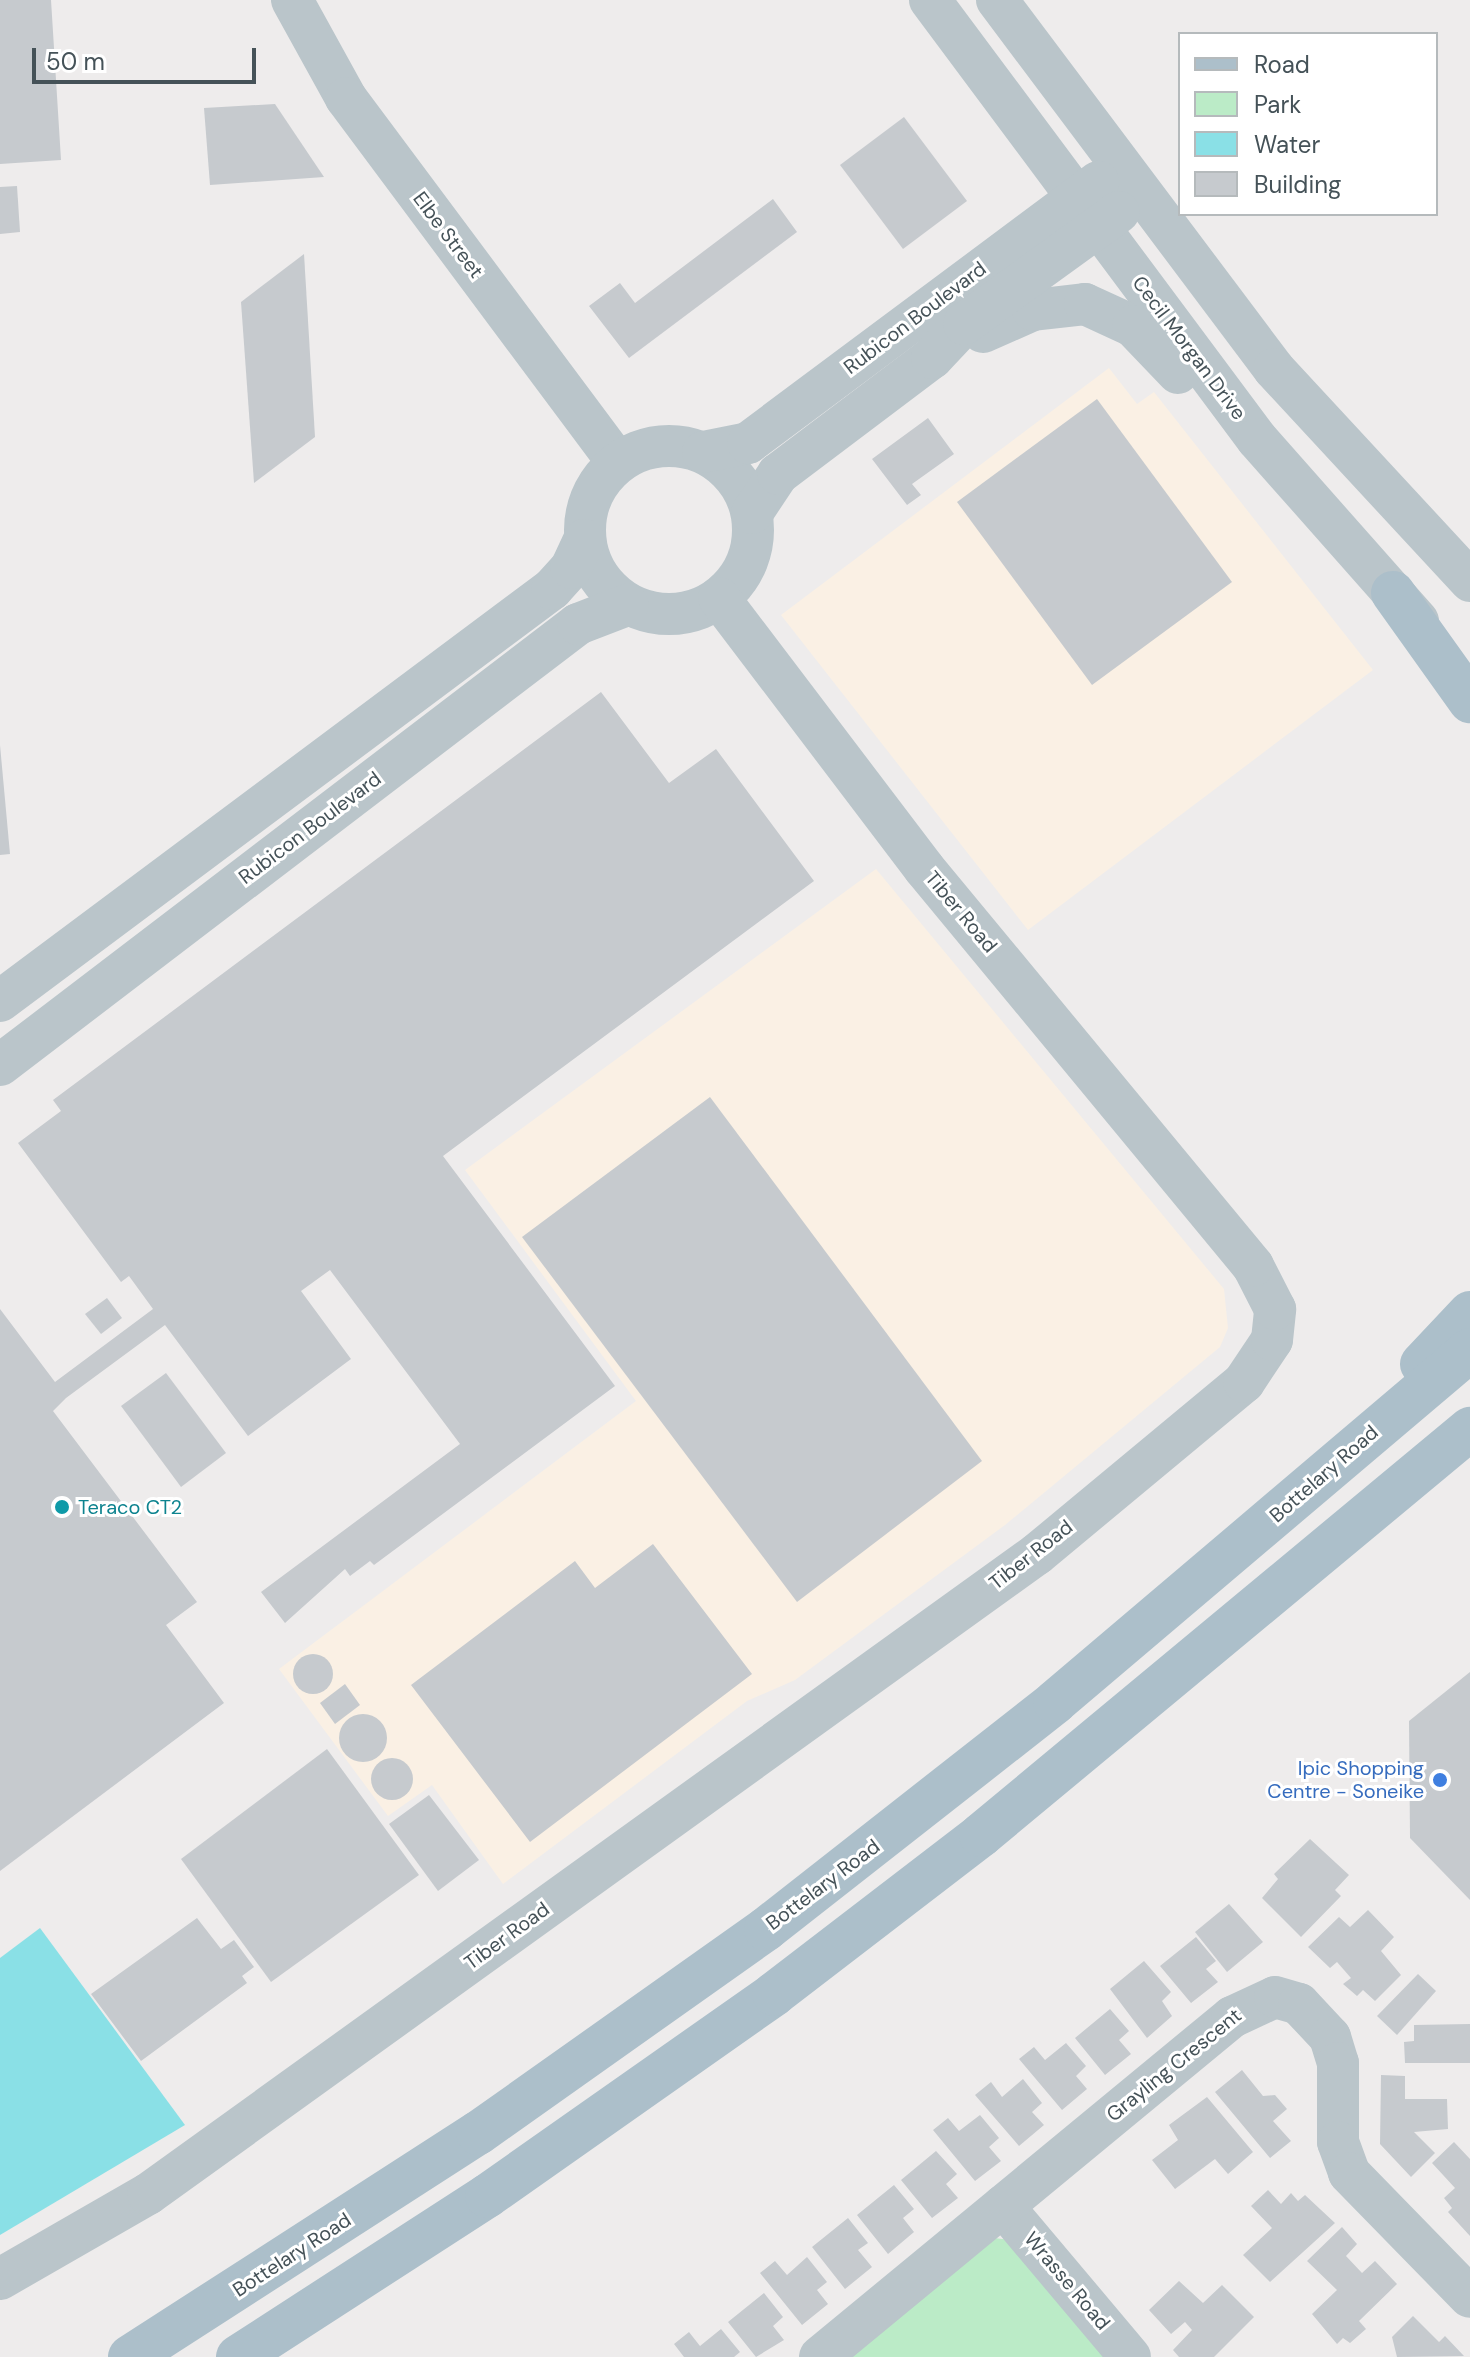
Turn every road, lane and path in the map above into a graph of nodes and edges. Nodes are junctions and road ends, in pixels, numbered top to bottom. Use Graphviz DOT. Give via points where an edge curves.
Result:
graph roads {
  1 [pos="292,0"];
  2 [pos="930,0"];
  3 [pos="997,0"];
  4 [pos="1131,180"];
  5 [pos="1087,212"];
  6 [pos="932,358"];
  7 [pos="703,452"];
  8 [pos="617,462"];
  9 [pos="1295,485"];
  10 [pos="752,513"];
  11 [pos="584,540"];
  12 [pos="1470,581"];
  13 [pos="1393,593"];
  14 [pos="719,598"];
  15 [pos="627,605"];
  16 [pos="1470,678"];
  17 [pos="1470,701"];
  18 [pos="0,1001"];
  19 [pos="0,1065"];
  20 [pos="1470,1313"];
  21 [pos="1470,1350"];
  22 [pos="1470,1429"];
  23 [pos="1297,1496"];
  24 [pos="1003,2206"];
  25 [pos="0,2279"];
  26 [pos="1470,2297"];
  27 [pos="130,2357"];
  28 [pos="238,2357"];
  29 [pos="820,2357"];
  30 [pos="1130,2357"];
  1 -- 8 [label="street, Elbe Street" via="346,98"];
  2 -- 5 [label="street, Cecil Morgan Drive"];
  3 -- 4 [label="street"];
  4 -- 5 [label="street, Rubicon Boulevard"];
  4 -- 12 [label="street" via="1313,417"];
  5 -- 6 [label="street, Rubicon Boulevard"];
  5 -- 7 [label="street, Rubicon Boulevard" via="748,443"];
  5 -- 9 [label="street, Cecil Morgan Drive"];
  6 -- 9 [label="street" via="1033,310 1085,304 1111,313 1153,342 1214,418"];
  6 -- 10 [label="street, Rubicon Boulevard" via="771,480"];
  7 -- 8 [label="street" via="674,445 645,449"];
  7 -- 10 [label="street" via="728,468"];
  8 -- 11 [label="street" via="598,483 586,510"];
  9 -- 13 [label="street, Cecil Morgan Drive"];
  10 -- 14 [label="street" via="753,547 745,570"];
  11 -- 15 [label="street" via="606,588"];
  11 -- 18 [label="street" via="571,568 552,589"];
  13 -- 16 [label="street, Cecil Morgan Drive"];
  13 -- 17 [label="main road"];
  14 -- 15 [label="street" via="679,615"];
  14 -- 25 [label="street, Tiber Road" via="924,868 1253,1266 1275,1309 1272,1340 1244,1382 1037,1554 148,2194"];
  15 -- 19 [label="street, Rubicon Boulevard" via="578,624"];
  20 -- 23 [label="main road"];
  21 -- 23 [label="main road, Bottelary Road"];
  22 -- 28 [label="main road" via="981,1835 774,1994 487,2196"];
  23 -- 27 [label="main road, Bottelary Road" via="1055,1702 766,1929 478,2133"];
  24 -- 26 [label="street, Grayling Crescent" via="1246,2007 1288,1999 1325,2028 1334,2050 1338,2142 1349,2173"];
  24 -- 29 [label="street, Grayling Crescent"];
  24 -- 30 [label="street, Wrasse Road"];
}
